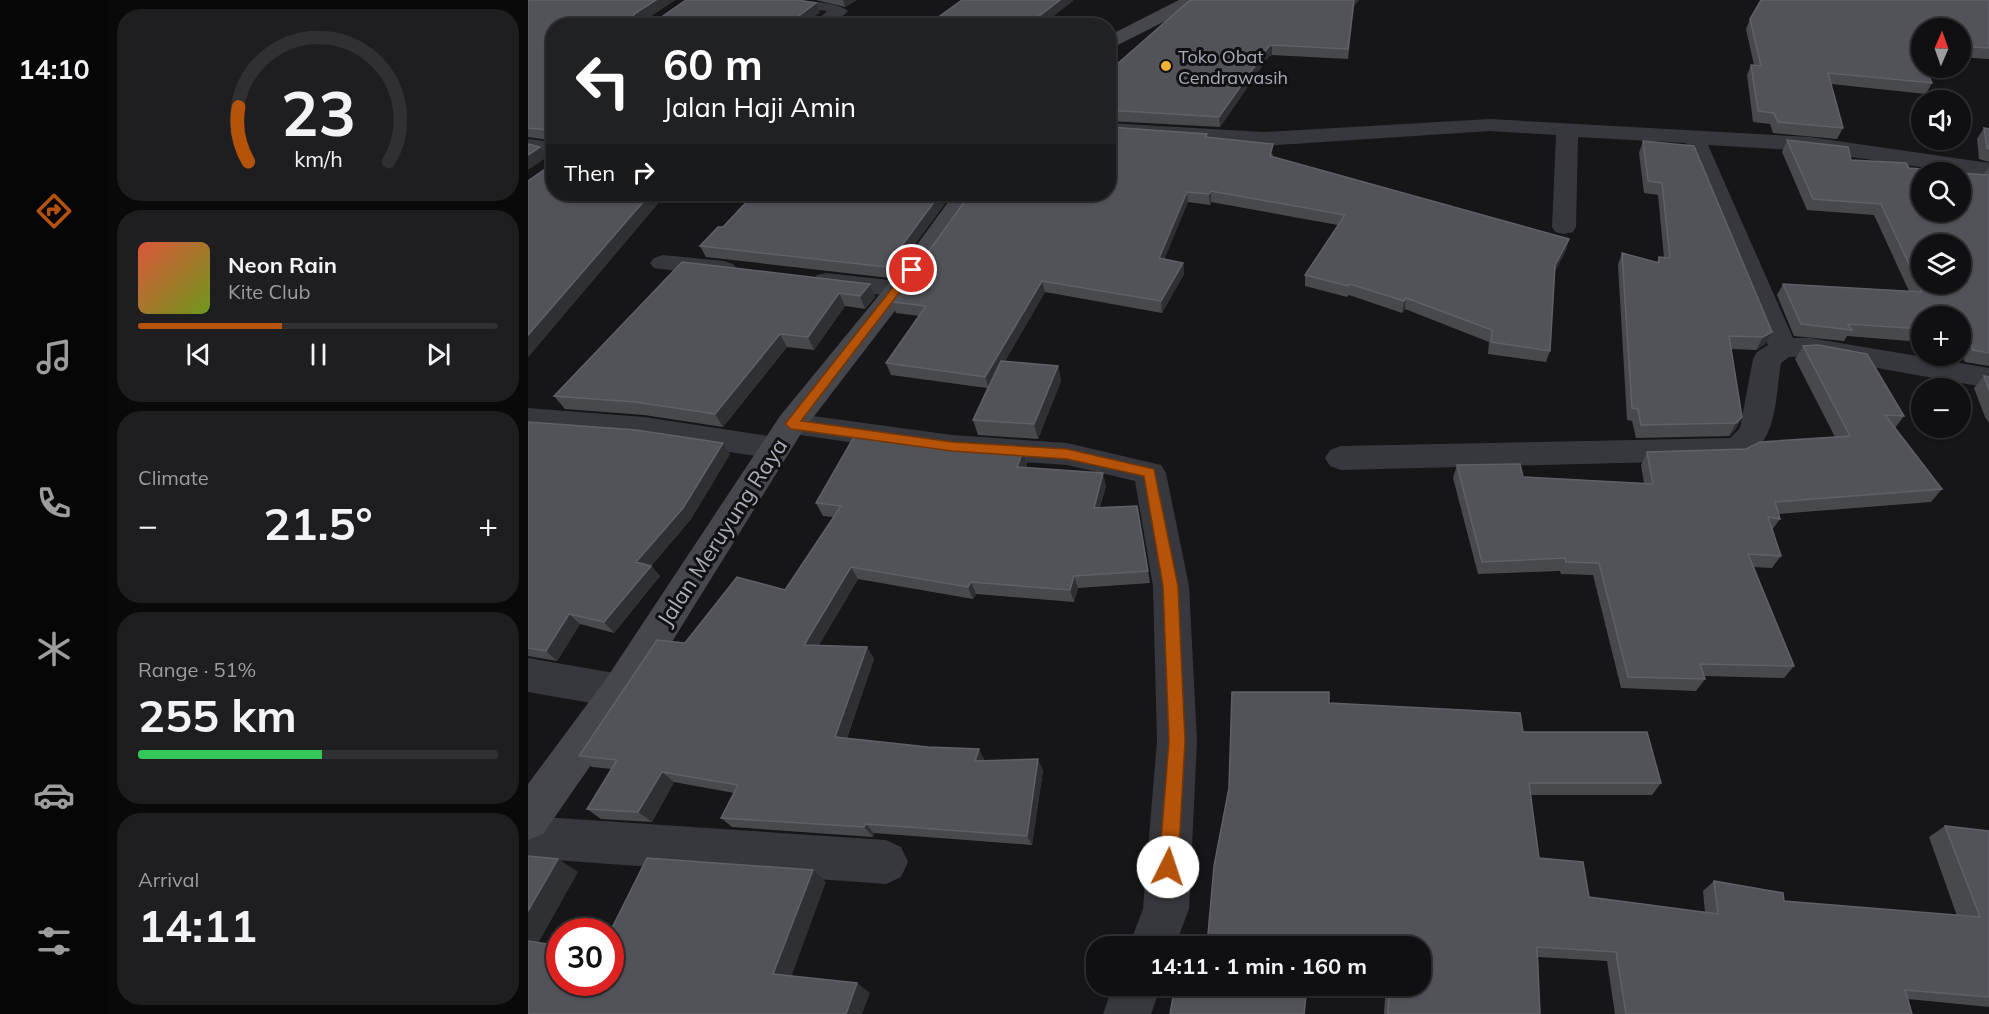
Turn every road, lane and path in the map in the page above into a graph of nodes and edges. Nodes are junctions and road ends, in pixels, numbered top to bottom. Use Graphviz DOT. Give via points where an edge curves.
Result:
graph roads {
  1 [pos="780,0"];
  2 [pos="1193,0"];
  3 [pos="830,18"];
  4 [pos="1116,40"];
  5 [pos="1116,130"];
  6 [pos="1567,131"];
  7 [pos="1695,140"];
  8 [pos="528,146"];
  9 [pos="546,148"];
  10 [pos="1989,170"];
  11 [pos="961,201"];
  12 [pos="1564,227"];
  13 [pos="663,262"];
  14 [pos="746,272"];
  15 [pos="804,278"];
  16 [pos="898,289"];
  17 [pos="1784,348"];
  18 [pos="1989,378"];
  19 [pos="528,420"];
  20 [pos="783,436"];
  21 [pos="1341,458"];
  22 [pos="528,675"];
  23 [pos="620,691"];
  24 [pos="528,819"];
  25 [pos="528,837"];
  26 [pos="886,862"];
  27 [pos="1156,936"];
  28 [pos="1133,996"];
  29 [pos="1126,1014"];
  1 -- 3 [label="street" via="829,5 839,11"];
  2 -- 4 [label="main road"];
  5 -- 6 [label="street" via="1264,139 1490,126"];
  6 -- 7 [label="street"];
  6 -- 12 [label="street"];
  7 -- 10 [label="street" via="1810,144"];
  7 -- 17 [label="street"];
  8 -- 9 [label="street"];
  11 -- 16 [label="main road, Jalan Meruyung Raya"];
  13 -- 14 [label="street"];
  15 -- 16 [label="street"];
  16 -- 20 [label="main road, Jalan Meruyung Raya"];
  17 -- 18 [label="street" via="1810,347"];
  17 -- 21 [label="street" via="1767,359 1755,432 1738,449"];
  19 -- 20 [label="street"];
  20 -- 23 [label="main road, Jalan Meruyung Raya"];
  20 -- 27 [label="street" via="1067,454 1150,473 1171,586 1177,741 1166,909"];
  22 -- 23 [label="street"];
  23 -- 24 [label="main road, Jalan Meruyung Raya"];
  25 -- 26 [label="street"];
  28 -- 29 [label="street"];
}
